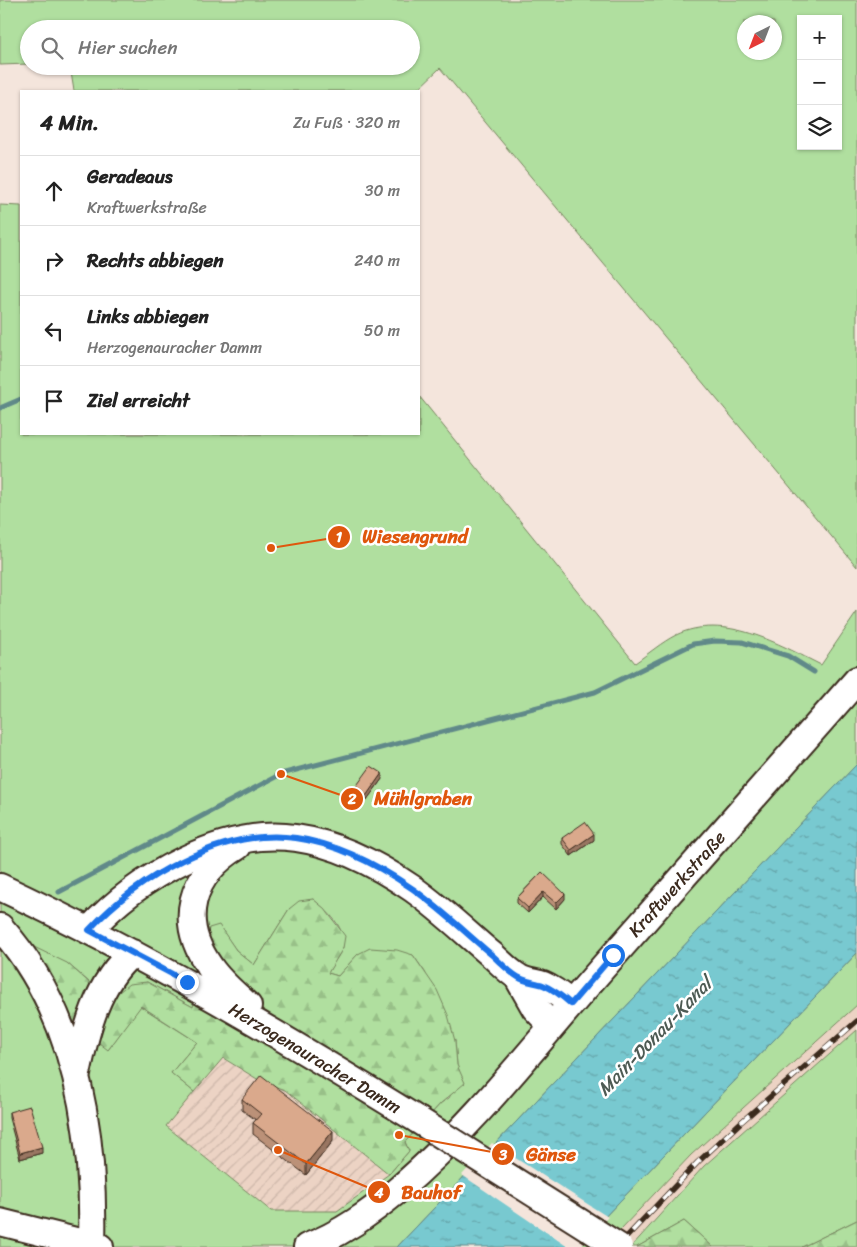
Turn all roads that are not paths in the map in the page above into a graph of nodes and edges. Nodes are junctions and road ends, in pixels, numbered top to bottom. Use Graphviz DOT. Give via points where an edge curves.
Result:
graph roads {
  1 [pos="857,680"];
  2 [pos="247,840"];
  3 [pos="0,888"];
  4 [pos="0,927"];
  5 [pos="89,930"];
  6 [pos="132,952"];
  7 [pos="518,978"];
  8 [pos="571,1004"];
  9 [pos="552,1026"];
  10 [pos="290,1041"];
  11 [pos="77,1074"];
  12 [pos="546,1202"];
  13 [pos="0,1222"];
  14 [pos="96,1246"];
  15 [pos="307,1247"];
  16 [pos="598,1247"];
  17 [pos="619,1247"];
  1 -- 8 [label="main road, Kraftwerkstraße"];
  2 -- 5 [label="main road" via="212,848 170,868 128,894"];
  2 -- 7 [label="main road" via="295,838 354,855 414,890"];
  2 -- 10 [label="main road" via="219,860 202,879 193,901 193,930 211,968 233,992"];
  3 -- 5 [label="main road, Herzogenauracher Damm"];
  4 -- 11 [label="main road" via="17,946 48,998"];
  5 -- 6 [label="main road, Herzogenauracher Damm"];
  6 -- 10 [label="main road, Herzogenauracher Damm"];
  6 -- 11 [label="main road" via="117,966 102,992 84,1039"];
  7 -- 8 [label="main road" via="544,986"];
  7 -- 9 [label="main road" via="535,1008"];
  8 -- 9 [label="main road, Kraftwerkstraße"];
  9 -- 15 [label="main road, Kraftwerkstraße" via="467,1126 415,1175 355,1222"];
  10 -- 12 [label="main road, Herzogenauracher Damm, bridge"];
  11 -- 14 [label="main road" via="92,1164"];
  12 -- 16 [label="main road, bridge"];
  12 -- 17 [label="main road, Herzogenauracher Damm, bridge"];
  13 -- 14 [label="main road"];
}
